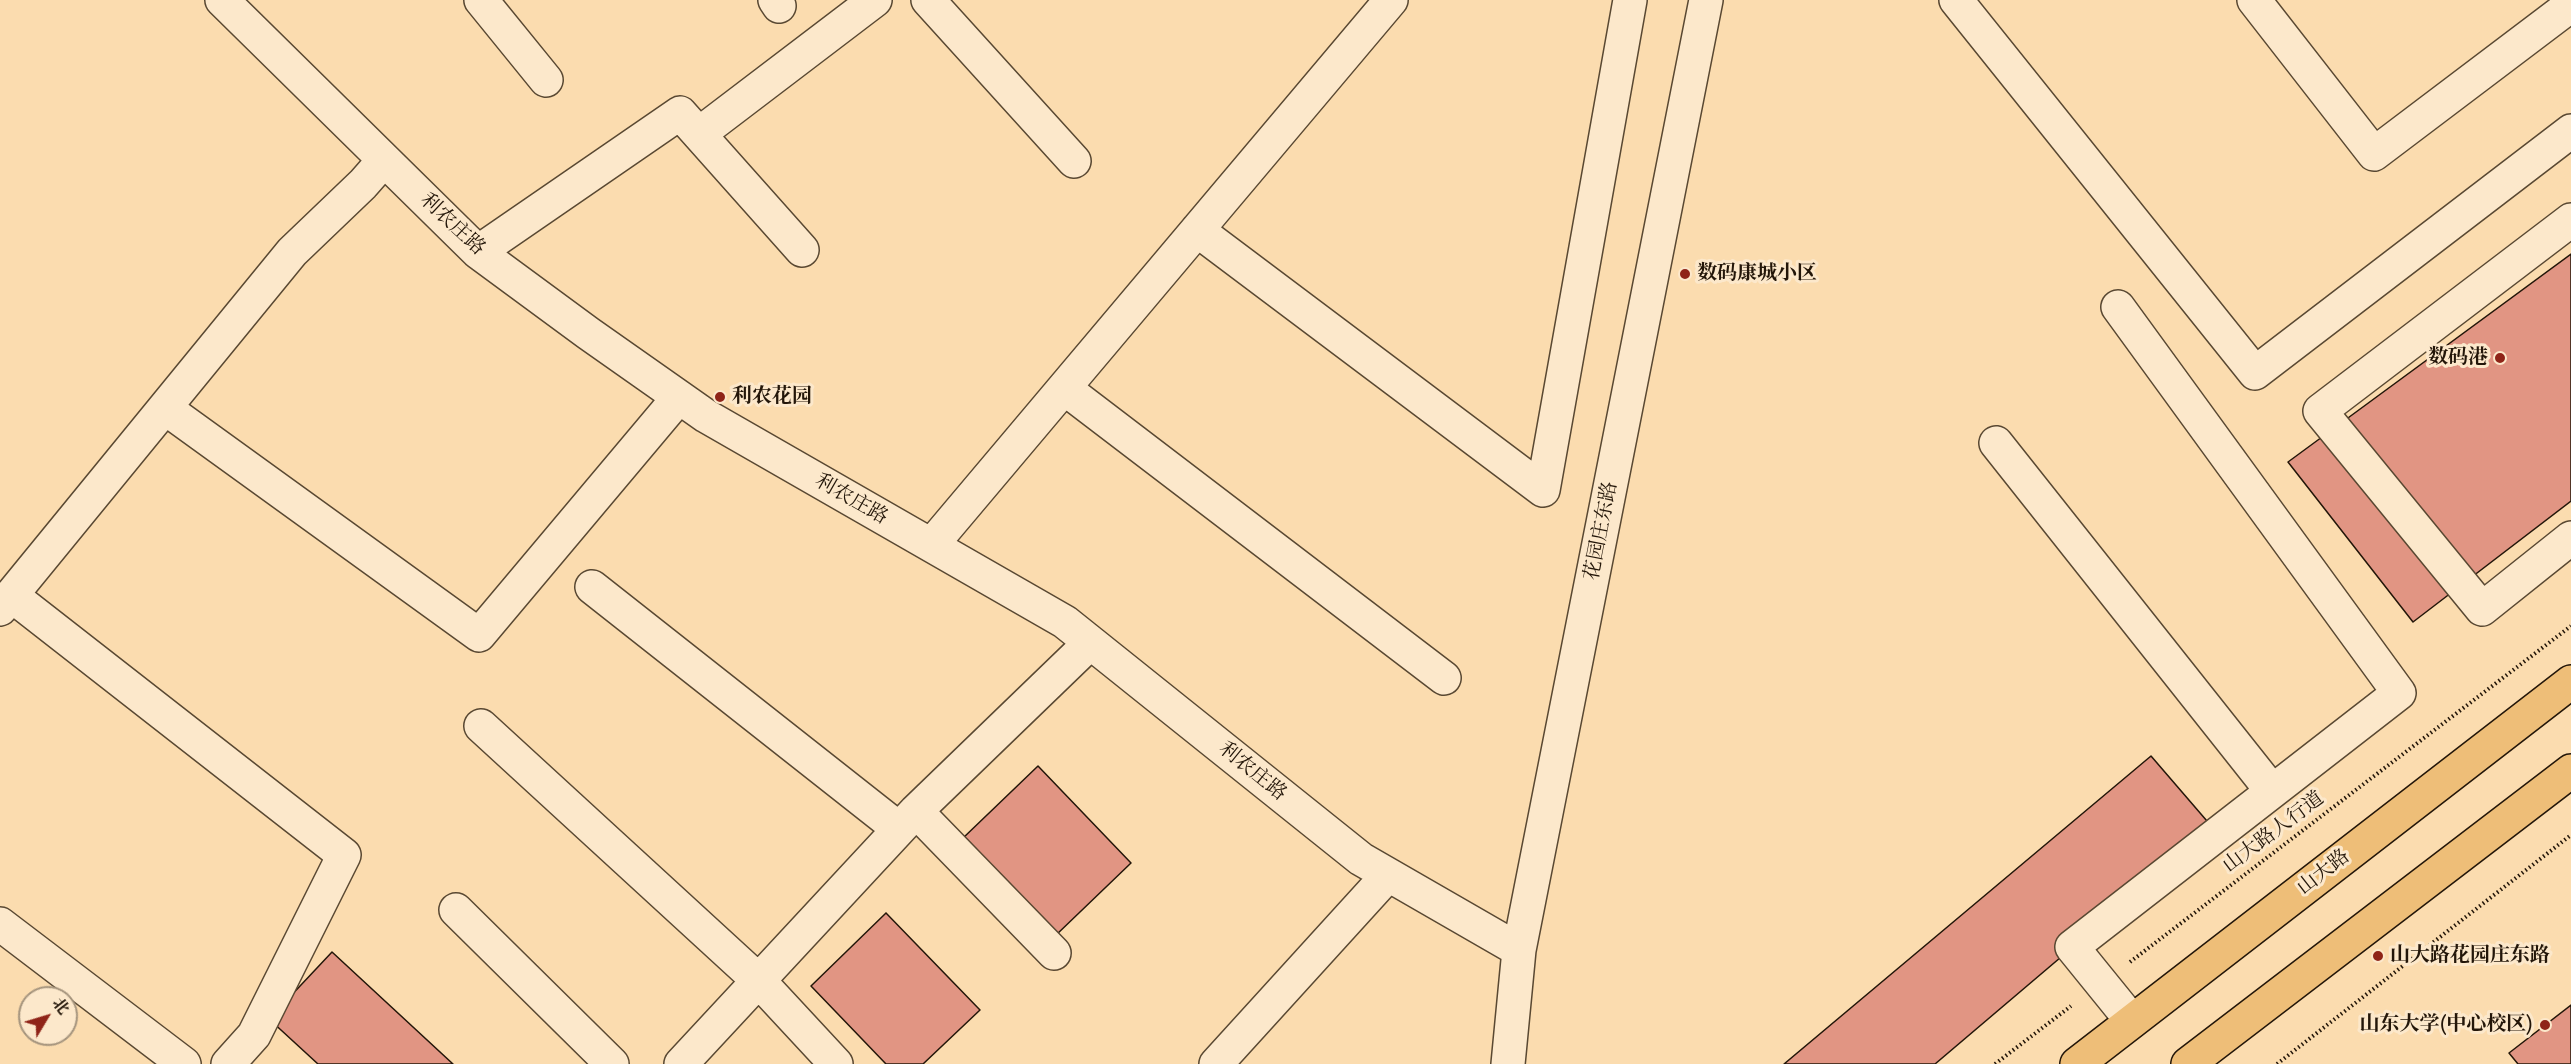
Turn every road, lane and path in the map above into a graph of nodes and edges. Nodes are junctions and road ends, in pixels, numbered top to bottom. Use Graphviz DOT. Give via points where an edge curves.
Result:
graph roads {
  1 [pos="222,0"];
  2 [pos="481,0"];
  3 [pos="875,0"];
  4 [pos="928,0"];
  5 [pos="1391,0"];
  6 [pos="1630,0"];
  7 [pos="1706,0"];
  8 [pos="1956,0"];
  9 [pos="2254,0"];
  10 [pos="2571,5"];
  11 [pos="546,80"];
  12 [pos="2571,131"];
  13 [pos="699,134"];
  14 [pos="384,160"];
  15 [pos="1074,161"];
  16 [pos="2571,220"];
  17 [pos="1197,230"];
  18 [pos="802,250"];
  19 [pos="478,252"];
  20 [pos="2118,307"];
  21 [pos="1064,388"];
  22 [pos="679,397"];
  23 [pos="165,408"];
  24 [pos="1996,443"];
  25 [pos="940,535"];
  26 [pos="2571,538"];
  27 [pos="592,587"];
  28 [pos="6,602"];
  29 [pos="2571,626"];
  30 [pos="1090,643"];
  31 [pos="1444,678"];
  32 [pos="2571,682"];
  33 [pos="481,726"];
  34 [pos="2571,771"];
  35 [pos="2272,791"];
  36 [pos="908,820"];
  37 [pos="2571,835"];
  38 [pos="1388,876"];
  39 [pos="456,910"];
  40 [pos="0,924"];
  41 [pos="1519,950"];
  42 [pos="1054,953"];
  43 [pos="2127,963"];
  44 [pos="759,981"];
  45 [pos="2080,999"];
  46 [pos="2132,1021"];
  47 [pos="184,1064"];
  48 [pos="228,1064"];
  49 [pos="612,1064"];
  50 [pos="681,1064"];
  51 [pos="836,1064"];
  52 [pos="1216,1064"];
  53 [pos="1508,1064"];
  54 [pos="1995,1064"];
  55 [pos="2077,1064"];
  56 [pos="2188,1064"];
  57 [pos="2277,1064"];
  1 -- 14 [label="street, 利农庄路"];
  2 -- 11 [label="street"];
  3 -- 13 [label="street"];
  4 -- 15 [label="street"];
  5 -- 17 [label="street"];
  6 -- 17 [label="street" via="1543,490"];
  7 -- 41 [label="street, 花园庄东路"];
  8 -- 12 [label="street" via="2255,373"];
  9 -- 10 [label="street" via="2374,154"];
  13 -- 18 [label="street"];
  13 -- 19 [label="street" via="680,113"];
  14 -- 19 [label="street, 利农庄路"];
  14 -- 23 [label="street" via="292,252"];
  16 -- 26 [label="street" via="2320,411 2482,609"];
  17 -- 21 [label="street"];
  19 -- 22 [label="street, 利农庄路"];
  20 -- 35 [label="street" via="2399,693"];
  21 -- 25 [label="street"];
  21 -- 31 [label="street"];
  22 -- 23 [label="street" via="479,635"];
  22 -- 30 [label="street, 利农庄路" via="1065,622"];
  23 -- 28 [label="street"];
  24 -- 35 [label="street"];
  27 -- 36 [label="street"];
  28 -- 48 [label="street" via="344,855 254,1035"];
  29 -- 43 [label="path, 山大路人行道"];
  30 -- 36 [label="street"];
  30 -- 38 [label="street, 利农庄路" via="1361,859"];
  32 -- 46 [label="main road, 山大路"];
  33 -- 44 [label="street"];
  34 -- 56 [label="main road"];
  35 -- 46 [label="street" via="2072,947"];
  36 -- 42 [label="street"];
  36 -- 44 [label="street"];
  37 -- 57 [label="path"];
  38 -- 41 [label="street, 利农庄路"];
  38 -- 52 [label="street"];
  39 -- 49 [label="street"];
  40 -- 47 [label="street"];
  41 -- 53 [label="street, 花园庄东路"];
  44 -- 50 [label="street"];
  44 -- 51 [label="street"];
  45 -- 54 [label="path"];
  46 -- 55 [label="main road, 山大路"];
}
